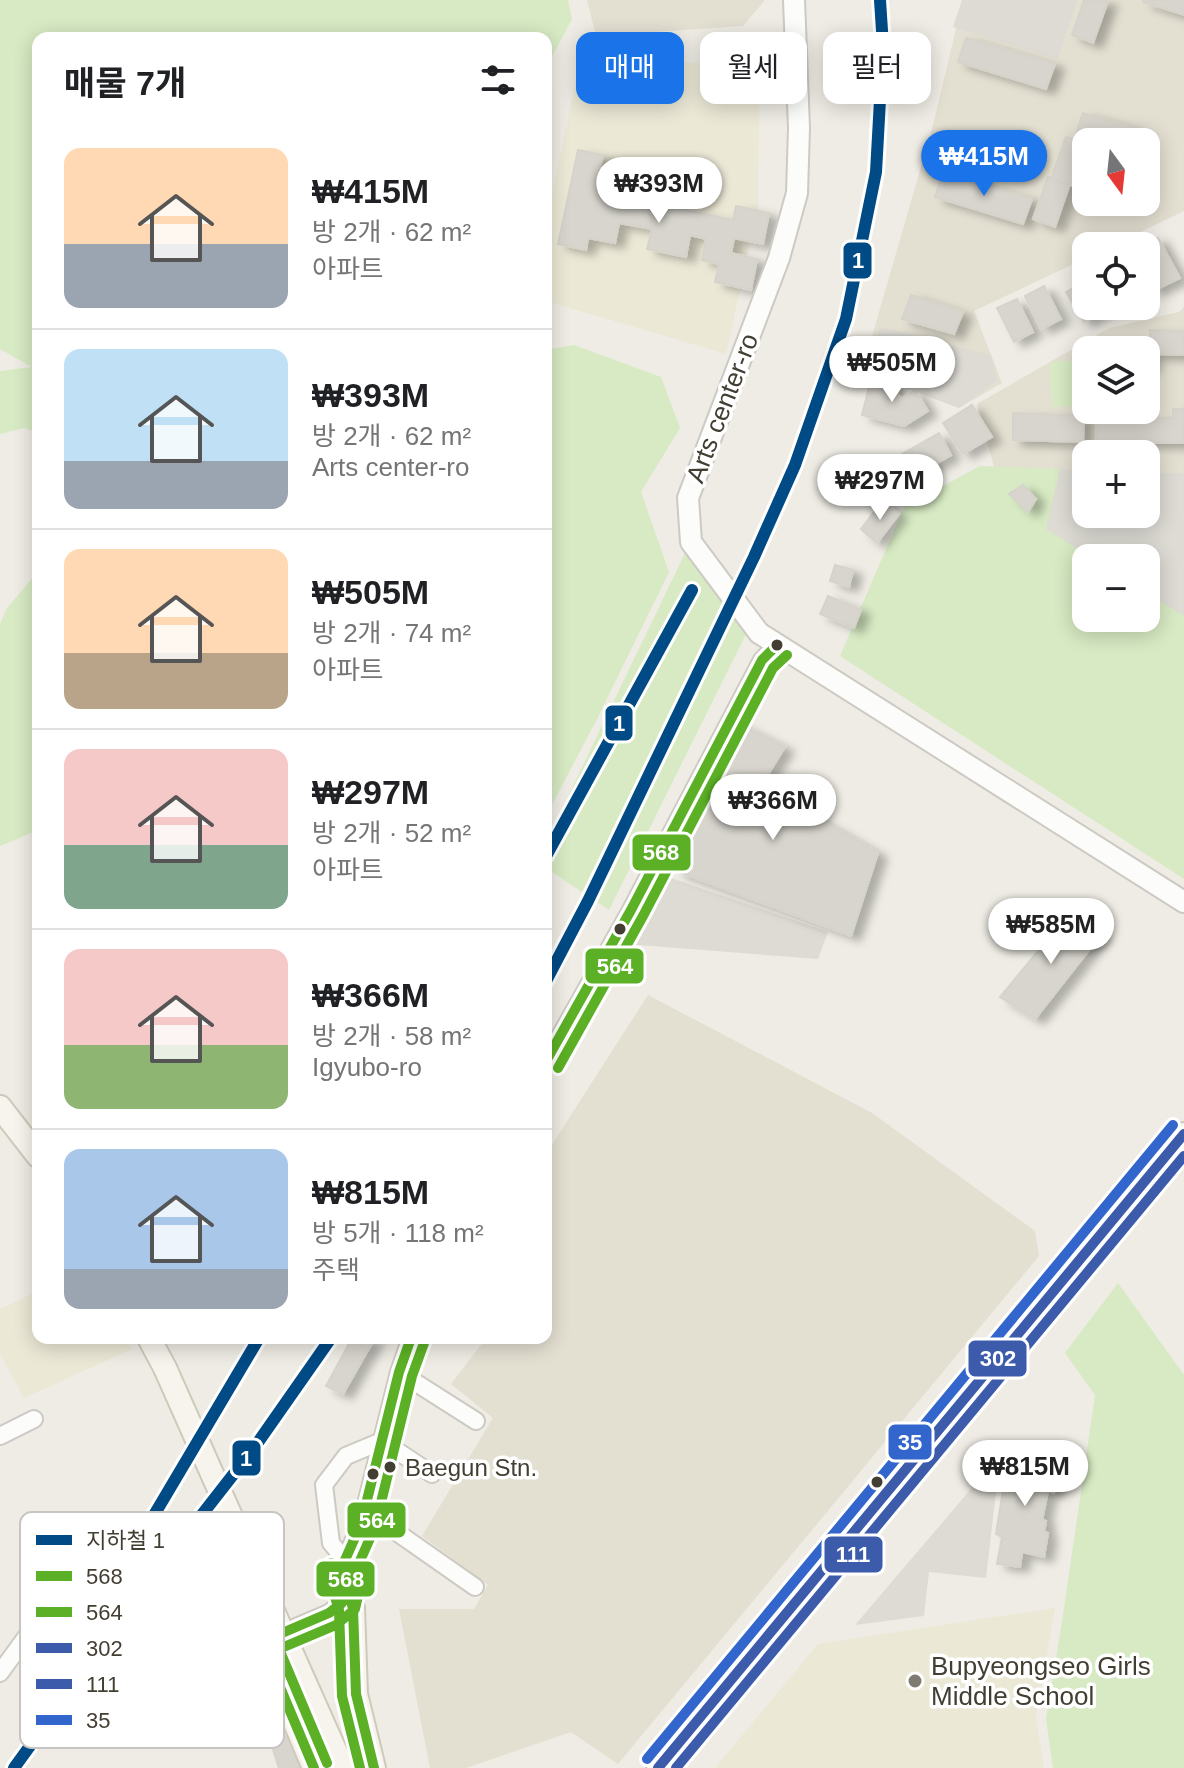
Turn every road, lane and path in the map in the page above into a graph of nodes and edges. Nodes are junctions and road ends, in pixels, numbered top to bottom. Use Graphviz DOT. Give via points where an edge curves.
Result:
graph roads {
  1 [pos="794,0"];
  2 [pos="777,645"];
  3 [pos="1184,902"];
  4 [pos="552,1050"];
  5 [pos="0,1107"];
  6 [pos="1184,1134"];
  7 [pos="32,1148"];
  8 [pos="152,1344"];
  9 [pos="409,1344"];
  10 [pos="399,1372"];
  11 [pos="34,1419"];
  12 [pos="476,1421"];
  13 [pos="0,1436"];
  14 [pos="382,1441"];
  15 [pos="432,1474"];
  16 [pos="365,1510"];
  17 [pos="229,1512"];
  18 [pos="345,1560"];
  19 [pos="346,1585"];
  20 [pos="475,1587"];
  21 [pos="284,1632"];
  22 [pos="284,1635"];
  23 [pos="20,1645"];
  24 [pos="0,1673"];
  25 [pos="284,1697"];
  26 [pos="314,1768"];
  27 [pos="343,1768"];
  28 [pos="374,1768"];
  29 [pos="658,1768"];
  1 -- 2 [label="street, Arts center-ro" via="797,193 779,258 688,498 691,542 759,633"];
  2 -- 3 [label="street, Arts center-ro"];
  2 -- 4 [label="street" via="762,660"];
  5 -- 7 [label="main road"];
  6 -- 29 [label="main road"];
  8 -- 17 [label="main road, bridge"];
  9 -- 10 [label="street"];
  10 -- 12 [label="street"];
  10 -- 14 [label="street"];
  11 -- 13 [label="street"];
  14 -- 15 [label="street"];
  14 -- 16 [label="street"];
  14 -- 18 [label="street" via="346,1456 324,1485 331,1543"];
  16 -- 18 [label="street"];
  16 -- 20 [label="street"];
  18 -- 19 [label="street"];
  19 -- 21 [label="street" via="342,1603 329,1613"];
  19 -- 28 [label="main road" via="353,1608 356,1694"];
  22 -- 27 [label="main road, bridge"];
  23 -- 24 [label="street"];
  25 -- 26 [label="main road"];
}
